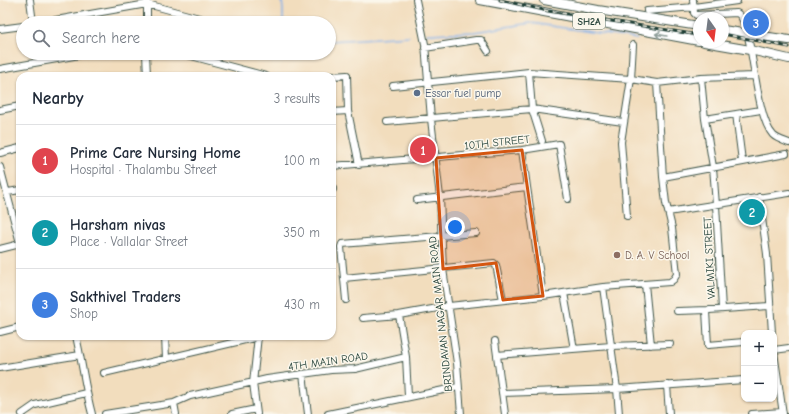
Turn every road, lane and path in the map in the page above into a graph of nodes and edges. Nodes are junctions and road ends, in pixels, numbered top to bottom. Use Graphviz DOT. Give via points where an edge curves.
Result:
graph roads {
  1 [pos="30,0"];
  2 [pos="416,0"];
  3 [pos="483,0"];
  4 [pos="544,0"];
  5 [pos="737,1"];
  6 [pos="147,2"];
  7 [pos="693,4"];
  8 [pos="647,11"];
  9 [pos="32,16"];
  10 [pos="76,16"];
  11 [pos="147,16"];
  12 [pos="194,16"];
  13 [pos="693,25"];
  14 [pos="16,27"];
  15 [pos="0,29"];
  16 [pos="729,31"];
  17 [pos="747,34"];
  18 [pos="693,40"];
  19 [pos="789,40"];
  20 [pos="633,45"];
  21 [pos="425,46"];
  22 [pos="729,46"];
  23 [pos="750,50"];
  24 [pos="488,51"];
  25 [pos="789,59"];
  26 [pos="51,60"];
  27 [pos="146,60"];
  28 [pos="206,60"];
  29 [pos="0,69"];
  30 [pos="147,72"];
  31 [pos="251,72"];
  32 [pos="529,72"];
  33 [pos="336,76"];
  34 [pos="754,76"];
  35 [pos="701,78"];
  36 [pos="631,79"];
  37 [pos="429,82"];
  38 [pos="657,82"];
  39 [pos="393,86"];
  40 [pos="16,107"];
  41 [pos="532,109"];
  42 [pos="0,110"];
  43 [pos="761,110"];
  44 [pos="348,111"];
  45 [pos="336,112"];
  46 [pos="736,114"];
  47 [pos="431,119"];
  48 [pos="705,119"];
  49 [pos="386,122"];
  50 [pos="623,122"];
  51 [pos="542,141"];
  52 [pos="789,143"];
  53 [pos="16,149"];
  54 [pos="522,150"];
  55 [pos="0,153"];
  56 [pos="786,154"];
  57 [pos="436,158"];
  58 [pos="742,161"];
  59 [pos="359,165"];
  60 [pos="336,166"];
  61 [pos="0,167"];
  62 [pos="713,167"];
  63 [pos="663,177"];
  64 [pos="527,187"];
  65 [pos="16,190"];
  66 [pos="0,191"];
  67 [pos="7,191"];
  68 [pos="789,193"];
  69 [pos="440,197"];
  70 [pos="759,197"];
  71 [pos="568,199"];
  72 [pos="417,200"];
  73 [pos="716,205"];
  74 [pos="668,212"];
  75 [pos="627,216"];
  76 [pos="16,222"];
  77 [pos="476,233"];
  78 [pos="441,237"];
  79 [pos="16,244"];
  80 [pos="0,249"];
  81 [pos="443,269"];
  82 [pos="344,278"];
  83 [pos="645,284"];
  84 [pos="603,287"];
  85 [pos="564,293"];
  86 [pos="543,296"];
  87 [pos="346,300"];
  88 [pos="503,300"];
  89 [pos="449,306"];
  90 [pos="770,306"];
  91 [pos="722,309"];
  92 [pos="706,310"];
  93 [pos="677,311"];
  94 [pos="399,315"];
  95 [pos="364,318"];
  96 [pos="16,328"];
  97 [pos="772,330"];
  98 [pos="0,332"];
  99 [pos="77,340"];
  100 [pos="165,340"];
  101 [pos="245,340"];
  102 [pos="258,340"];
  103 [pos="495,341"];
  104 [pos="741,342"];
  105 [pos="670,344"];
  106 [pos="651,345"];
  107 [pos="611,346"];
  108 [pos="789,348"];
  109 [pos="574,349"];
  110 [pos="777,350"];
  111 [pos="80,355"];
  112 [pos="497,355"];
  113 [pos="406,357"];
  114 [pos="166,359"];
  115 [pos="0,368"];
  116 [pos="104,373"];
  117 [pos="303,374"];
  118 [pos="741,380"];
  119 [pos="777,382"];
  120 [pos="253,383"];
  121 [pos="667,385"];
  122 [pos="458,387"];
  123 [pos="617,389"];
  124 [pos="86,393"];
  125 [pos="502,393"];
  126 [pos="408,396"];
  127 [pos="174,403"];
  128 [pos="256,411"];
  129 [pos="132,412"];
  130 [pos="783,413"];
  131 [pos="22,414"];
  132 [pos="92,414"];
  133 [pos="105,414"];
  134 [pos="176,414"];
  135 [pos="232,414"];
  136 [pos="308,414"];
  137 [pos="328,414"];
  138 [pos="461,414"];
  139 [pos="505,414"];
  140 [pos="619,414"];
  141 [pos="669,414"];
  142 [pos="752,414"];
  1 -- 9 [label="street"];
  2 -- 21 [label="street, BRINDAVAN NAGAR MAIN ROAD"];
  18 -- 3 [label="main road, SH2A, one-way"];
  4 -- 13 [label="main road, SH2A"];
  5 -- 7 [label="street"];
  6 -- 10 [label="street"];
  6 -- 11 [label="street"];
  6 -- 12 [label="street"];
  7 -- 8 [label="street" via="682,8"];
  7 -- 17 [label="street" via="694,13 699,16 730,13 740,15"];
  14 -- 15 [label="street"];
  16 -- 17 [label="main road"];
  17 -- 19 [label="main road"];
  17 -- 23 [label="street"];
  20 -- 36 [label="street"];
  21 -- 24 [label="street" via="481,40"];
  21 -- 37 [label="street, BRINDAVAN NAGAR MAIN ROAD"];
  22 -- 23 [label="main road"];
  23 -- 25 [label="main road"];
  23 -- 34 [label="street"];
  26 -- 29 [label="street"];
  27 -- 30 [label="street"];
  28 -- 31 [label="street"];
  32 -- 36 [label="street"];
  32 -- 37 [label="street"];
  32 -- 41 [label="street"];
  33 -- 44 [label="street" via="347,75"];
  34 -- 35 [label="street"];
  34 -- 43 [label="street"];
  35 -- 38 [label="street"];
  35 -- 48 [label="street, VALMIKI STREET"];
  36 -- 38 [label="street"];
  36 -- 50 [label="street"];
  37 -- 39 [label="street"];
  37 -- 47 [label="street, BRINDAVAN NAGAR MAIN ROAD"];
  38 -- 63 [label="street"];
  40 -- 42 [label="street"];
  41 -- 47 [label="street"];
  41 -- 50 [label="street"];
  41 -- 51 [label="street"];
  43 -- 46 [label="street"];
  43 -- 52 [label="street" via="774,136"];
  44 -- 45 [label="street"];
  44 -- 59 [label="street"];
  46 -- 48 [label="street"];
  46 -- 58 [label="street"];
  47 -- 49 [label="street"];
  47 -- 57 [label="street, BRINDAVAN NAGAR MAIN ROAD"];
  48 -- 62 [label="street, VALMIKI STREET"];
  50 -- 75 [label="street" via="621,142"];
  53 -- 55 [label="street"];
  54 -- 57 [label="street, 10TH STREET"];
  54 -- 64 [label="street"];
  54 -- 71 [label="street, 10TH STREET" via="560,144"];
  56 -- 58 [label="street"];
  57 -- 59 [label="street, 10TH STREET"];
  57 -- 69 [label="street, BRINDAVAN NAGAR MAIN ROAD"];
  58 -- 62 [label="street"];
  59 -- 60 [label="street, 10TH STREET"];
  61 -- 67 [label="street"];
  62 -- 63 [label="street"];
  62 -- 73 [label="street, VALMIKI STREET"];
  63 -- 74 [label="street"];
  64 -- 69 [label="street"];
  64 -- 86 [label="street"];
  65 -- 67 [label="street"];
  66 -- 67 [label="street"];
  67 -- 76 [label="street"];
  68 -- 70 [label="street"];
  69 -- 72 [label="street"];
  69 -- 78 [label="street, BRINDAVAN NAGAR MAIN ROAD"];
  70 -- 73 [label="street"];
  70 -- 90 [label="street" via="767,254"];
  73 -- 74 [label="street"];
  73 -- 91 [label="street, VALMIKI STREET"];
  74 -- 83 [label="street" via="677,274 670,282"];
  77 -- 78 [label="street"];
  78 -- 81 [label="street, BRINDAVAN NAGAR MAIN ROAD"];
  78 -- 82 [label="street" via="342,244"];
  79 -- 80 [label="street"];
  81 -- 82 [label="street"];
  81 -- 88 [label="street" via="495,264"];
  81 -- 89 [label="street, BRINDAVAN NAGAR MAIN ROAD"];
  82 -- 87 [label="street"];
  83 -- 84 [label="street"];
  83 -- 106 [label="street"];
  84 -- 85 [label="street"];
  84 -- 107 [label="street"];
  85 -- 86 [label="street"];
  85 -- 109 [label="street"];
  86 -- 88 [label="street"];
  88 -- 89 [label="street"];
  89 -- 94 [label="street"];
  89 -- 122 [label="street, BRINDAVAN NAGAR MAIN ROAD"];
  90 -- 91 [label="street"];
  90 -- 97 [label="street"];
  91 -- 92 [label="street"];
  92 -- 93 [label="street"];
  92 -- 104 [label="street" via="708,344"];
  94 -- 95 [label="street"];
  94 -- 113 [label="street"];
  96 -- 98 [label="street"];
  99 -- 111 [label="street"];
  100 -- 114 [label="street"];
  101 -- 114 [label="street"];
  102 -- 120 [label="street"];
  103 -- 112 [label="street"];
  105 -- 106 [label="street"];
  106 -- 107 [label="street"];
  107 -- 109 [label="street"];
  107 -- 123 [label="street"];
  108 -- 110 [label="street"];
  109 -- 112 [label="street"];
  111 -- 115 [label="street"];
  111 -- 124 [label="street"];
  112 -- 125 [label="street"];
  113 -- 117 [label="street, 4TH MAIN ROAD" via="355,369"];
  113 -- 126 [label="street"];
  114 -- 116 [label="street"];
  117 -- 120 [label="street, 4TH MAIN ROAD"];
  117 -- 136 [label="street"];
  118 -- 121 [label="street"];
  119 -- 130 [label="street"];
  120 -- 127 [label="street, 4TH MAIN ROAD" via="190,396"];
  120 -- 128 [label="street"];
  121 -- 123 [label="street"];
  121 -- 141 [label="street"];
  122 -- 126 [label="street"];
  122 -- 138 [label="street, BRINDAVAN NAGAR MAIN ROAD"];
  123 -- 125 [label="street"];
  123 -- 140 [label="street"];
  124 -- 131 [label="street" via="35,405"];
  124 -- 132 [label="street"];
  125 -- 139 [label="street"];
  126 -- 137 [label="street"];
  127 -- 129 [label="street, 4TH MAIN ROAD"];
  127 -- 134 [label="street"];
  128 -- 135 [label="street"];
  129 -- 133 [label="street, 4TH MAIN ROAD"];
  130 -- 142 [label="street"];
}
